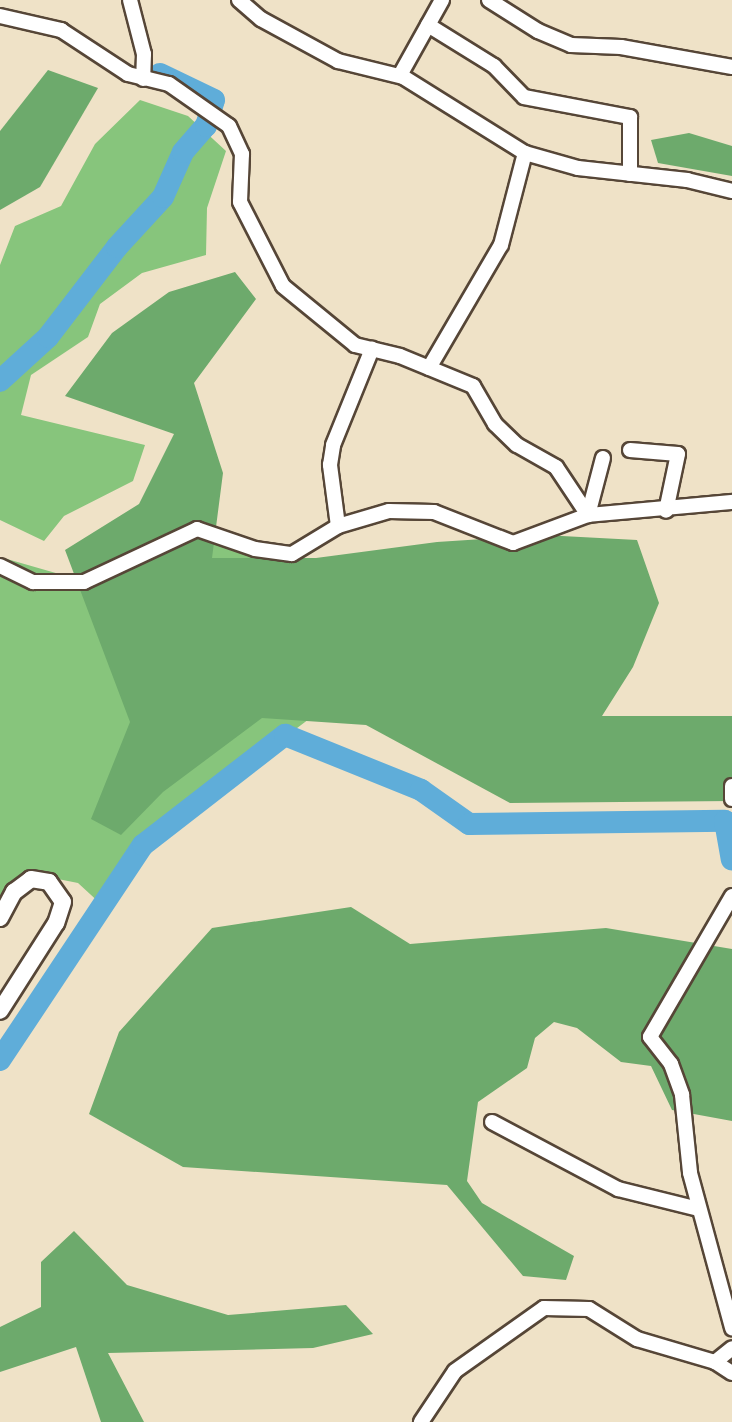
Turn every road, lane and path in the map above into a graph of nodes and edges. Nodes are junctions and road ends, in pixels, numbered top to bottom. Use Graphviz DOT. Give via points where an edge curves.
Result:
graph roads {
  1 [pos="130,0"];
  2 [pos="239,0"];
  3 [pos="442,0"];
  4 [pos="489,0"];
  5 [pos="0,16"];
  6 [pos="428,25"];
  7 [pos="732,67"];
  8 [pos="403,77"];
  9 [pos="143,79"];
  10 [pos="525,153"];
  11 [pos="630,174"];
  12 [pos="732,191"];
  13 [pos="372,349"];
  14 [pos="429,368"];
  15 [pos="630,450"];
  16 [pos="603,458"];
  17 [pos="732,502"];
  18 [pos="666,511"];
  19 [pos="588,515"];
  20 [pos="338,526"];
  21 [pos="0,566"];
  22 [pos="732,786"];
  23 [pos="732,799"];
  24 [pos="732,896"];
  25 [pos="0,918"];
  26 [pos="0,1011"];
  27 [pos="492,1122"];
  28 [pos="699,1209"];
  29 [pos="732,1328"];
  30 [pos="732,1348"];
  31 [pos="715,1362"];
  32 [pos="732,1373"];
  33 [pos="421,1422"];
  1 -- 9 [label="street" via="144,54"];
  2 -- 8 [label="street" via="261,19 338,61"];
  3 -- 6 [label="street"];
  4 -- 7 [label="street" via="571,45 621,47"];
  5 -- 9 [label="street" via="61,30"];
  6 -- 8 [label="street"];
  6 -- 11 [label="street" via="494,66 524,97 630,117"];
  8 -- 10 [label="street"];
  9 -- 13 [label="street" via="169,84 229,126 242,154 240,202 283,286 335,332"];
  10 -- 11 [label="street" via="578,168"];
  10 -- 14 [label="street" via="501,245"];
  11 -- 12 [label="street"];
  13 -- 14 [label="street"];
  13 -- 20 [label="street" via="333,445 330,465"];
  14 -- 19 [label="street" via="473,386 495,424 517,445 556,467"];
  15 -- 18 [label="street" via="678,454"];
  16 -- 19 [label="street"];
  17 -- 18 [label="street"];
  18 -- 19 [label="street"];
  19 -- 20 [label="street" via="513,543 416,510"];
  20 -- 21 [label="street" via="292,554 255,549 197,529 84,582 33,582"];
  22 -- 23 [label="street"];
  24 -- 28 [label="street" via="650,1037 671,1064 682,1095"];
  25 -- 26 [label="street" via="14,892 31,879 49,882 63,902 56,923"];
  27 -- 28 [label="street" via="618,1189"];
  28 -- 29 [label="street"];
  30 -- 31 [label="street"];
  31 -- 32 [label="street"];
  31 -- 33 [label="street" via="637,1339 589,1309 544,1308 455,1371"];
}
